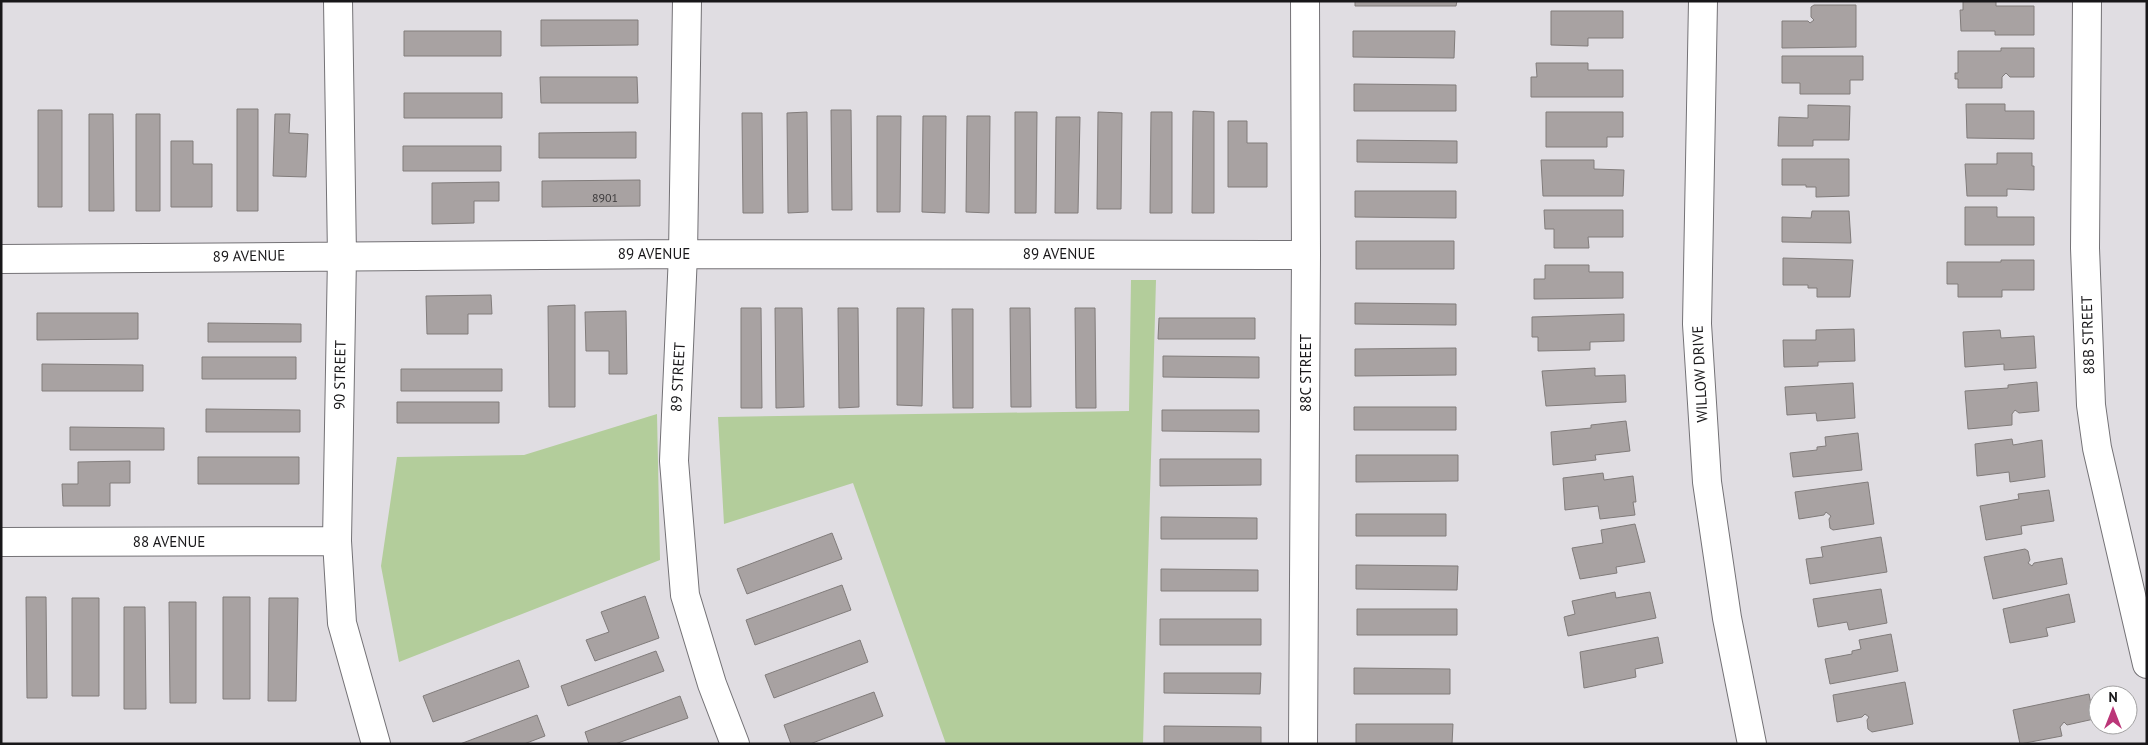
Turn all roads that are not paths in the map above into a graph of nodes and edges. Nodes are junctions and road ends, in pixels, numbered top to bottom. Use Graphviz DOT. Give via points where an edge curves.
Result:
graph roads {
  1 [pos="338,1"];
  2 [pos="687,1"];
  3 [pos="1305,1"];
  4 [pos="1703,1"];
  5 [pos="2087,1"];
  6 [pos="683,254"];
  7 [pos="1306,255"];
  8 [pos="342,256"];
  9 [pos="1,259"];
  10 [pos="337,541"];
  11 [pos="1,542"];
  12 [pos="2144,636"];
  13 [pos="2147,664"];
  14 [pos="376,744"];
  15 [pos="735,744"];
  16 [pos="1303,744"];
  17 [pos="1752,744"];
  1 -- 8 [label="street, 90 STREET"];
  2 -- 6 [label="street, 89 STREET"];
  3 -- 7 [label="street, 88C STREET"];
  4 -- 17 [label="street, WILLOW DRIVE" via="1697,324 1707,482"];
  5 -- 12 [label="street, 88B STREET" via="2085,248 2091,405 2098,448"];
  6 -- 7 [label="street, 89 AVENUE"];
  6 -- 8 [label="street, 89 AVENUE"];
  6 -- 15 [label="street, 89 STREET" via="674,461 685,595 712,684"];
  7 -- 16 [label="street, 88C STREET"];
  8 -- 9 [label="street, 89 AVENUE"];
  8 -- 10 [label="street, 90 STREET"];
  10 -- 11 [label="street, 88 AVENUE"];
  10 -- 14 [label="street, 90 STREET" via="342,623"];
  12 -- 13 [label="street, 88B STREET"];
}
